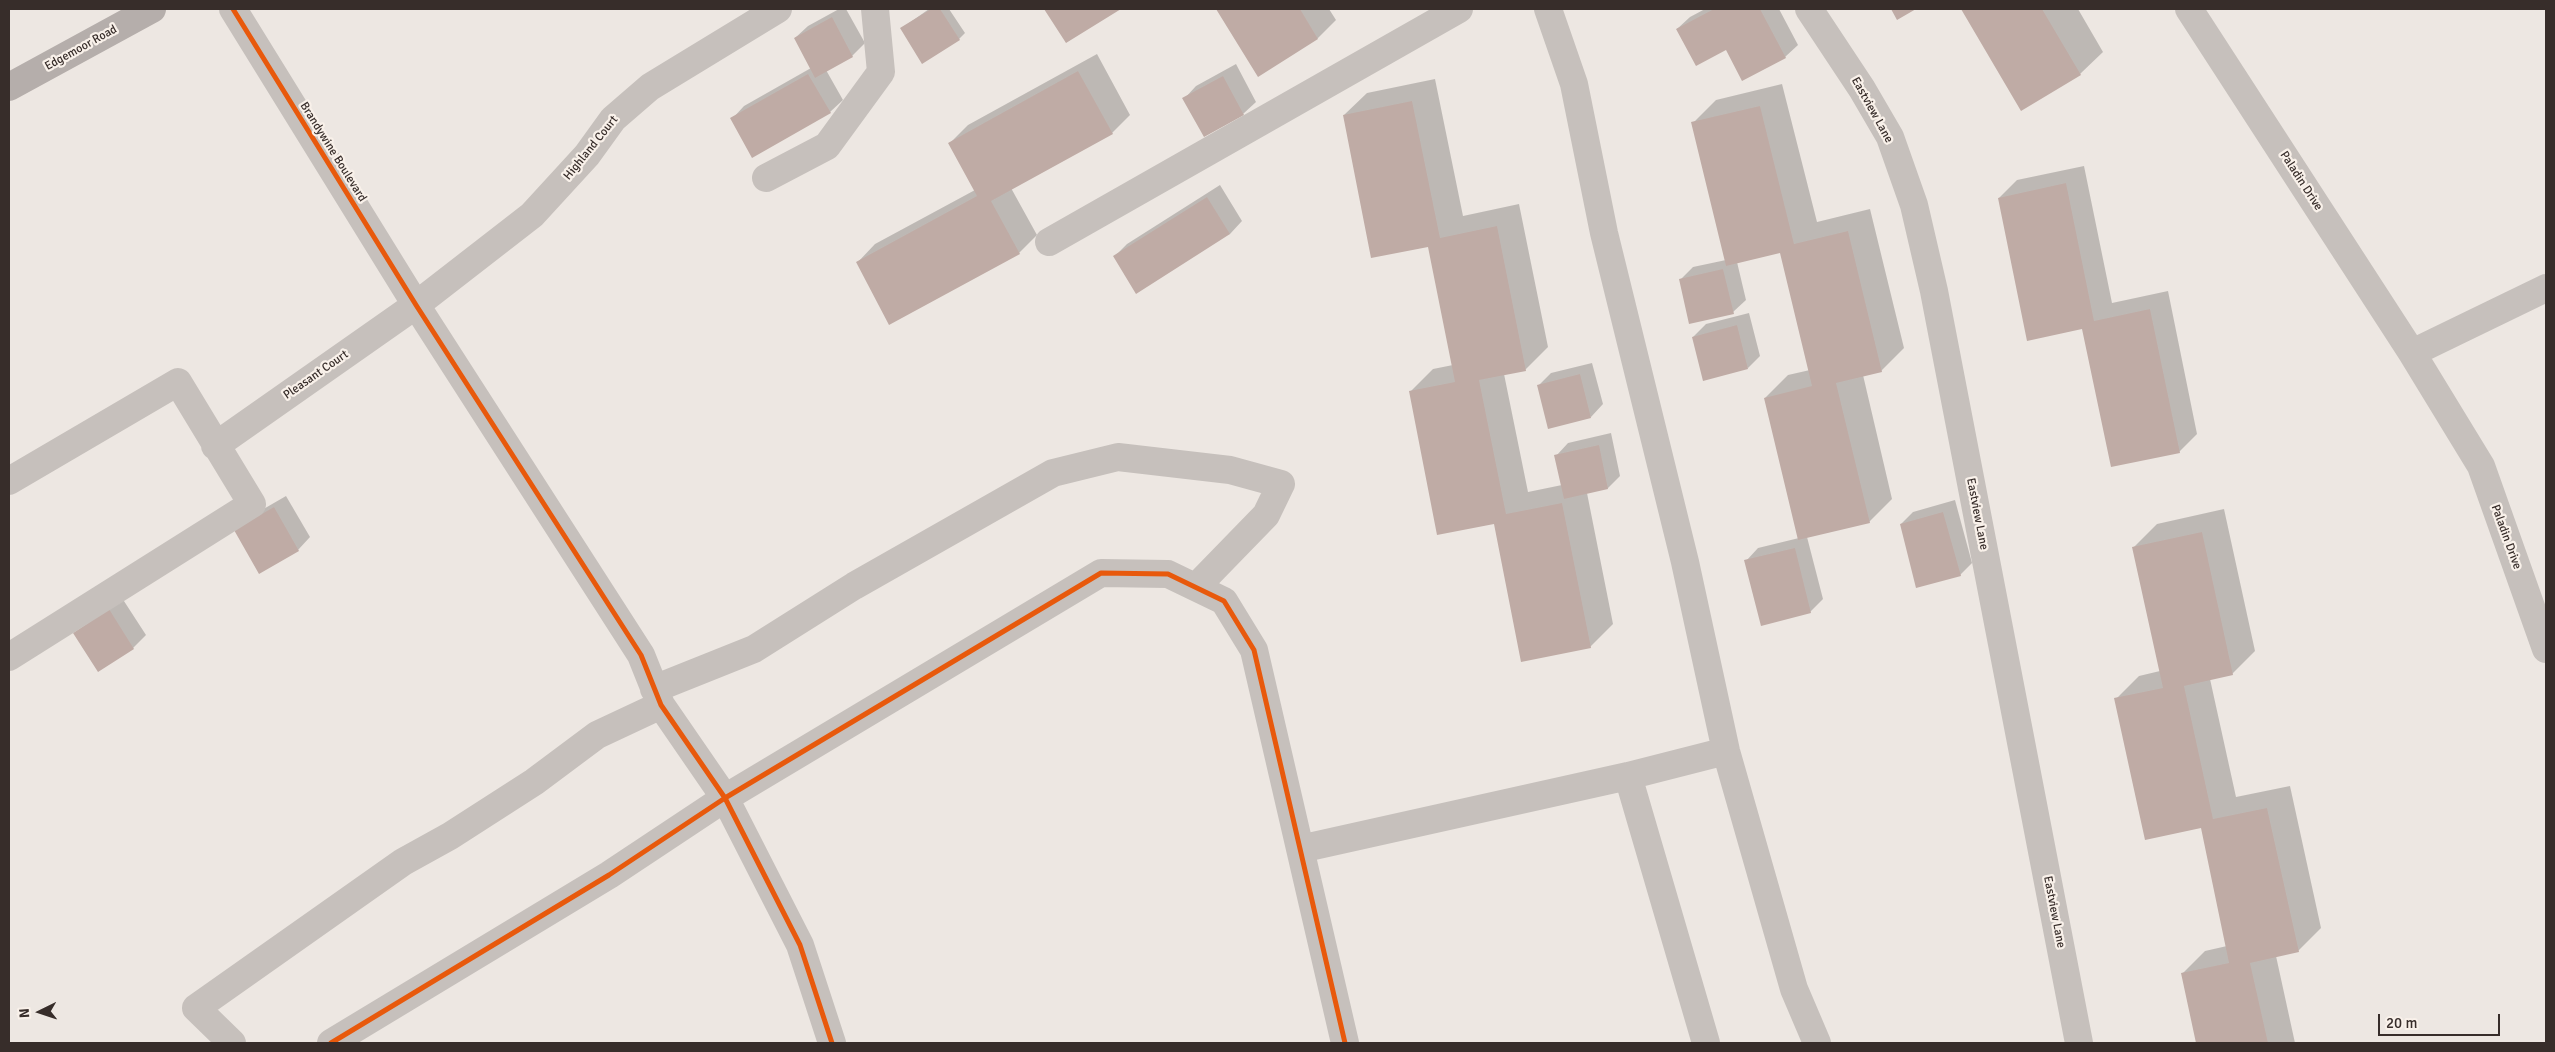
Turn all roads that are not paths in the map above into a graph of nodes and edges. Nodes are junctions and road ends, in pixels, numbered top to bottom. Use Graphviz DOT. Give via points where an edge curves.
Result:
graph roads {
  1 [pos="152,9"];
  2 [pos="233,9"];
  3 [pos="778,9"];
  4 [pos="875,9"];
  5 [pos="1458,9"];
  6 [pos="1548,9"];
  7 [pos="1809,9"];
  8 [pos="2189,9"];
  9 [pos="1428,16"];
  10 [pos="9,87"];
  11 [pos="766,178"];
  12 [pos="1049,242"];
  13 [pos="2546,288"];
  14 [pos="416,305"];
  15 [pos="2412,352"];
  16 [pos="216,446"];
  17 [pos="9,481"];
  18 [pos="1196,587"];
  19 [pos="2546,649"];
  20 [pos="9,657"];
  21 [pos="658,697"];
  22 [pos="1726,751"];
  23 [pos="1628,776"];
  24 [pos="724,798"];
  25 [pos="1300,849"];
  26 [pos="232,1043"];
  27 [pos="331,1043"];
  28 [pos="832,1043"];
  29 [pos="1345,1043"];
  30 [pos="1706,1043"];
  31 [pos="1817,1043"];
  32 [pos="2079,1043"];
  1 -- 10 [label="main road, Edgemoor Road"];
  2 -- 14 [label="street, Brandywine Boulevard"];
  3 -- 14 [label="street, Highland Court" via="650,86 613,119 588,155 532,215"];
  4 -- 11 [label="street" via="881,72 827,146"];
  5 -- 9 [label="street"];
  6 -- 22 [label="street" via="1574,84 1604,233"];
  7 -- 32 [label="street, Eastview Lane" via="1890,137 1914,205 1934,291"];
  8 -- 15 [label="street, Paladin Drive"];
  9 -- 12 [label="street"];
  13 -- 15 [label="street"];
  14 -- 16 [label="street, Pleasant Court"];
  14 -- 21 [label="street, Brandywine Boulevard" via="641,656"];
  15 -- 19 [label="street, Paladin Drive" via="2481,466"];
  16 -- 17 [label="street" via="178,382"];
  16 -- 20 [label="street" via="252,504"];
  18 -- 21 [label="street" via="1266,515 1281,484 1230,470 1118,457 1053,473 854,586 754,649"];
  18 -- 24 [label="street" via="1168,574 1100,573"];
  18 -- 25 [label="street" via="1224,601 1254,650"];
  21 -- 24 [label="street, Brandywine Boulevard"];
  21 -- 26 [label="street" via="597,735 527,787 395,868 196,1008"];
  22 -- 23 [label="street"];
  22 -- 31 [label="street" via="1794,989"];
  23 -- 25 [label="street"];
  23 -- 30 [label="street"];
  24 -- 27 [label="street" via="608,875"];
  24 -- 28 [label="street, Brandywine Boulevard" via="800,945"];
  25 -- 29 [label="street"];
}
